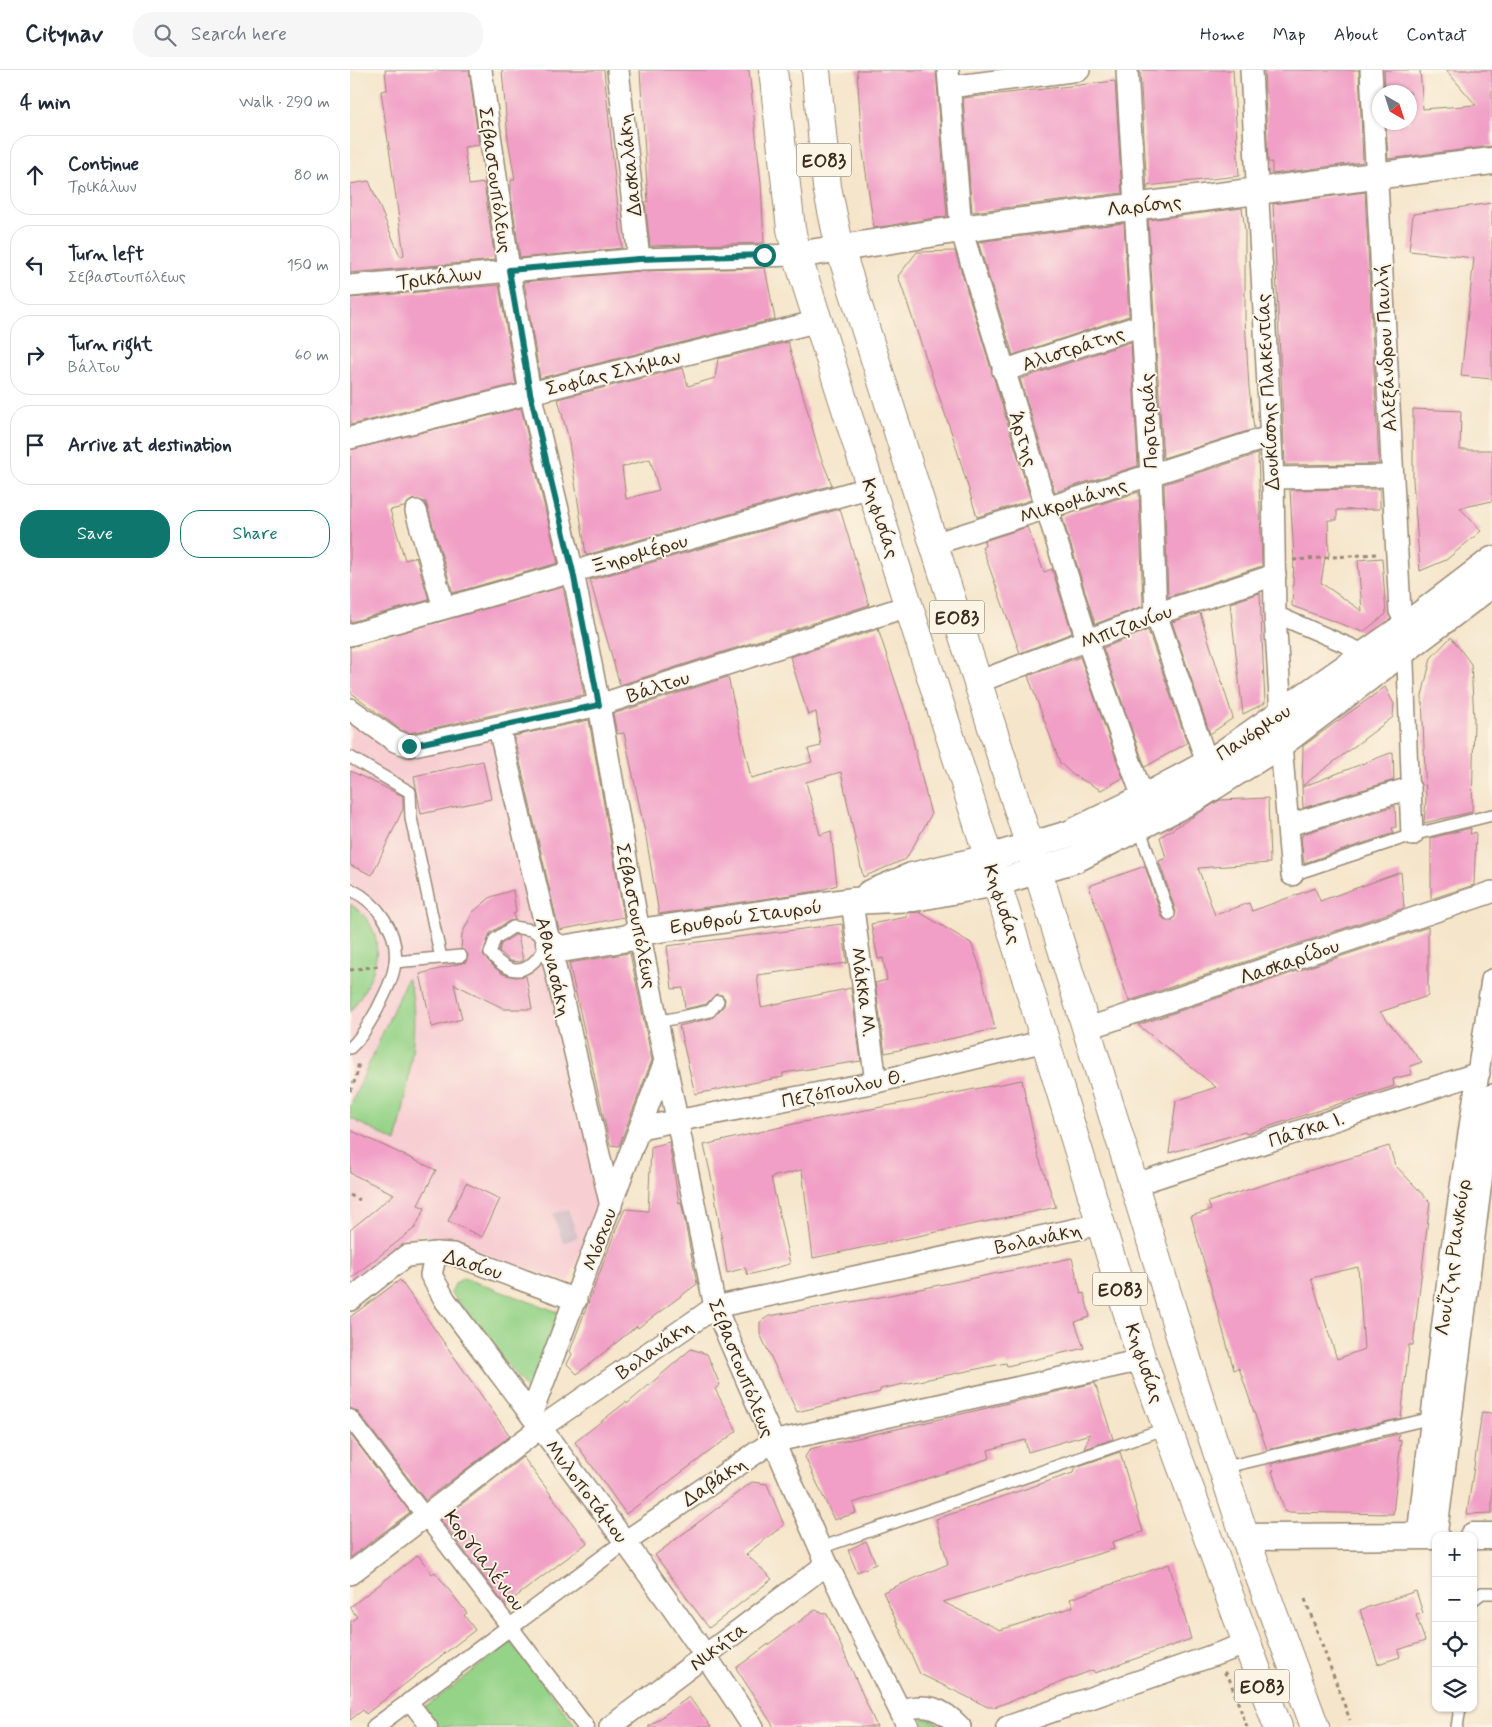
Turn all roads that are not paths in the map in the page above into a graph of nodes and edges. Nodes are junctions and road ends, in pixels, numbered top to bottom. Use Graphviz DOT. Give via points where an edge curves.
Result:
graph roads {
  1 [pos="481,70"];
  2 [pos="618,70"];
  3 [pos="773,70"];
  4 [pos="816,70"];
  5 [pos="1079,70"];
  6 [pos="1127,70"];
  7 [pos="1251,70"];
  8 [pos="1371,70"];
  9 [pos="949,78"];
  10 [pos="1492,161"];
  11 [pos="1377,175"];
  12 [pos="1257,190"];
  13 [pos="1136,206"];
  14 [pos="961,229"];
  15 [pos="840,249"];
  16 [pos="797,255"];
  17 [pos="639,259"];
  18 [pos="509,270"];
  19 [pos="350,286"];
  20 [pos="819,321"];
  21 [pos="1142,325"];
  22 [pos="1003,371"];
  23 [pos="530,393"];
  24 [pos="1269,437"];
  25 [pos="350,438"];
  26 [pos="1151,475"];
  27 [pos="1392,476"];
  28 [pos="1272,478"];
  29 [pos="871,487"];
  30 [pos="1046,508"];
  31 [pos="416,512"];
  32 [pos="934,544"];
  33 [pos="1492,560"];
  34 [pos="1275,568"];
  35 [pos="573,572"];
  36 [pos="1490,589"];
  37 [pos="908,606"];
  38 [pos="444,608"];
  39 [pos="1156,614"];
  40 [pos="1275,614"];
  41 [pos="1408,624"];
  42 [pos="350,635"];
  43 [pos="1087,640"];
  44 [pos="1405,649"];
  45 [pos="1365,653"];
  46 [pos="978,682"];
  47 [pos="599,705"];
  48 [pos="350,709"];
  49 [pos="1281,714"];
  50 [pos="499,728"];
  51 [pos="1281,744"];
  52 [pos="350,757"];
  53 [pos="1212,761"];
  54 [pos="1410,788"];
  55 [pos="1143,798"];
  56 [pos="1492,815"];
  57 [pos="1289,825"];
  58 [pos="1139,827"];
  59 [pos="1412,835"];
  60 [pos="1034,858"];
  61 [pos="992,870"];
  62 [pos="1292,874"];
  63 [pos="350,889"];
  64 [pos="1492,892"];
  65 [pos="852,901"];
  66 [pos="1169,914"];
  67 [pos="639,932"];
  68 [pos="549,943"];
  69 [pos="460,956"];
  70 [pos="441,958"];
  71 [pos="395,962"];
  72 [pos="1492,980"];
  73 [pos="718,1001"];
  74 [pos="657,1022"];
  75 [pos="1086,1029"];
  76 [pos="1045,1041"];
  77 [pos="353,1045"];
  78 [pos="665,1062"];
  79 [pos="1479,1073"];
  80 [pos="876,1082"];
  81 [pos="1492,1094"];
  82 [pos="677,1121"];
  83 [pos="640,1128"];
  84 [pos="1133,1185"];
  85 [pos="611,1206"];
  86 [pos="1100,1224"];
  87 [pos="436,1253"];
  88 [pos="350,1300"];
  89 [pos="576,1300"];
  90 [pos="715,1307"];
  91 [pos="1142,1360"];
  92 [pos="350,1418"];
  93 [pos="1432,1418"];
  94 [pos="535,1422"];
  95 [pos="1167,1428"];
  96 [pos="772,1442"];
  97 [pos="1222,1468"];
  98 [pos="425,1516"];
  99 [pos="1430,1536"];
  100 [pos="1477,1536"];
  101 [pos="1492,1536"];
  102 [pos="1245,1538"];
  103 [pos="625,1542"];
  104 [pos="823,1556"];
  105 [pos="350,1574"];
  106 [pos="1492,1593"];
  107 [pos="1477,1597"];
  108 [pos="510,1627"];
  109 [pos="1246,1644"];
  110 [pos="706,1655"];
  111 [pos="409,1702"];
  112 [pos="1459,1712"];
  113 [pos="904,1718"];
  114 [pos="375,1727"];
  115 [pos="429,1727"];
  116 [pos="586,1727"];
  117 [pos="610,1727"];
  118 [pos="753,1727"];
  119 [pos="960,1727"];
  120 [pos="1007,1727"];
  121 [pos="1278,1727"];
  122 [pos="1315,1727"];
  123 [pos="1457,1727"];
  1 -- 18 [label="street, Σεβαστουπόλεως"];
  2 -- 17 [label="street, Δασκαλάκη"];
  3 -- 16 [label="main road, Κηφισίας / ΕΟ83"];
  4 -- 15 [label="main road, Κηφισίας / ΕΟ83" via="827,187"];
  5 -- 9 [label="street"];
  6 -- 13 [label="street, Πορταριάς"];
  7 -- 12 [label="street, Δουκίσσης Πλακεντίας"];
  8 -- 11 [label="street, Αλεξάνδρου Παυλή"];
  9 -- 14 [label="street, Άρτης"];
  10 -- 11 [label="street, Λαρίσης"];
  11 -- 12 [label="street, Λαρίσης"];
  11 -- 27 [label="street, Αλεξάνδρου Παυλή"];
  12 -- 13 [label="street, Λαρίσης"];
  12 -- 24 [label="street, Δουκίσσης Πλακεντίας"];
  13 -- 14 [label="street, Λαρίσης"];
  13 -- 21 [label="street, Πορταριάς"];
  14 -- 15 [label="street, Λαρίσης"];
  14 -- 22 [label="street, Άρτης"];
  15 -- 16 [label="street, Λαρίσης"];
  15 -- 32 [label="main road, Κηφισίας / ΕΟ83"];
  16 -- 17 [label="street, Τρικάλων"];
  16 -- 20 [label="main road, Κηφισίας / ΕΟ83"];
  17 -- 18 [label="street, Τρικάλων"];
  18 -- 19 [label="street, Τρικάλων"];
  18 -- 23 [label="street, Σεβαστουπόλεως"];
  20 -- 23 [label="street, Σοφίας Σλήμαν"];
  20 -- 29 [label="main road, Κηφισίας / ΕΟ83"];
  21 -- 22 [label="street, Αλιστράτης"];
  21 -- 26 [label="street, Πορταριάς"];
  22 -- 30 [label="street, Άρτης"];
  23 -- 25 [label="street, Σοφίας Σλήμαν"];
  23 -- 35 [label="street, Σεβαστουπόλεως"];
  24 -- 26 [label="street, Μικρομάνης"];
  24 -- 28 [label="street, Δουκίσσης Πλακεντίας"];
  26 -- 30 [label="street, Μικρομάνης"];
  26 -- 39 [label="street, Πορταριάς"];
  27 -- 28 [label="street"];
  27 -- 41 [label="street, Αλεξάνδρου Παυλή" via="1400,612"];
  28 -- 34 [label="street, Δουκίσσης Πλακεντίας"];
  29 -- 35 [label="street, Ξηρομέρου"];
  29 -- 37 [label="main road, Κηφισίας / ΕΟ83"];
  30 -- 32 [label="street, Μικρομάνης"];
  30 -- 43 [label="street, Άρτης"];
  31 -- 38 [label="street"];
  32 -- 46 [label="main road, Κηφισίας / ΕΟ83"];
  33 -- 41 [label="street, Πανόρμου"];
  34 -- 39 [label="street, Μπιζανίου"];
  34 -- 40 [label="street, Δουκίσσης Πλακεντίας"];
  35 -- 38 [label="street, Ξηρομέρου"];
  35 -- 47 [label="street, Σεβαστουπόλεως"];
  36 -- 44 [label="street, Πανόρμου"];
  37 -- 47 [label="street, Βάλτου"];
  37 -- 61 [label="main road, Κηφισίας / ΕΟ83"];
  38 -- 42 [label="street, Ξηρομέρου"];
  39 -- 43 [label="street, Μπιζανίου"];
  39 -- 53 [label="street, Πορταριάς" via="1203,752"];
  40 -- 45 [label="street"];
  40 -- 49 [label="street, Δουκίσσης Πλακεντίας"];
  41 -- 45 [label="street, Πανόρμου"];
  43 -- 46 [label="street, Μπιζανίου"];
  43 -- 55 [label="street, Άρτης"];
  44 -- 51 [label="street, Πανόρμου"];
  44 -- 54 [label="street"];
  45 -- 49 [label="street, Πανόρμου"];
  46 -- 60 [label="main road, Κηφισίας / ΕΟ83"];
  47 -- 50 [label="street, Βάλτου"];
  47 -- 67 [label="street, Σεβαστουπόλεως"];
  48 -- 50 [label="street, Βάλτου" via="409,746"];
  49 -- 53 [label="street, Πανόρμου"];
  50 -- 68 [label="street, Αθανασάκη"];
  51 -- 57 [label="street"];
  51 -- 58 [label="street, Πανόρμου" via="1194,799"];
  52 -- 70 [label="lane" via="410,792 410,818"];
  53 -- 55 [label="street, Πανόρμου"];
  54 -- 57 [label="street"];
  54 -- 59 [label="street"];
  55 -- 60 [label="street, Πανόρμου" via="1069,834"];
  56 -- 59 [label="lane"];
  57 -- 62 [label="street"];
  58 -- 60 [label="street, Πανόρμου" via="1076,859"];
  58 -- 66 [label="lane"];
  59 -- 62 [label="lane"];
  60 -- 61 [label="street, Πανόρμου"];
  60 -- 75 [label="main road, Κηφισίας / ΕΟ83"];
  61 -- 65 [label="street, Ερυθρού Σταυρού" via="912,876"];
  61 -- 76 [label="main road, Κηφισίας / ΕΟ83"];
  63 -- 71 [label="lane" via="365,896 384,916 393,937"];
  64 -- 75 [label="street, Λασκαρίδου"];
  65 -- 67 [label="street, Ερυθρού Σταυρού"];
  65 -- 80 [label="street, Μάκκα Μ."];
  67 -- 68 [label="street, Ερυθρού Σταυρού" via="624,929 559,938"];
  67 -- 74 [label="street, Σεβαστουπόλεως"];
  68 -- 68 [label="lane" via="534,964 518,970 510,970 487,953 496,939 513,927 532,930"];
  68 -- 85 [label="street, Αθανασάκη"];
  69 -- 70 [label="lane"];
  70 -- 71 [label="lane"];
  71 -- 77 [label="lane" via="389,987"];
  72 -- 79 [label="street, Λουΐζης Ριανκούρ"];
  73 -- 74 [label="lane" via="705,1013"];
  74 -- 78 [label="street, Σεβαστουπόλεως"];
  75 -- 84 [label="main road, Κηφισίας / ΕΟ83"];
  76 -- 80 [label="street, Πεζόπουλου Θ."];
  76 -- 86 [label="main road, Κηφισίας / ΕΟ83"];
  78 -- 82 [label="street, Σεβαστουπόλεως"];
  78 -- 83 [label="street, Μόσχου"];
  79 -- 84 [label="street, Πάγκα Ι."];
  79 -- 93 [label="street, Λουΐζης Ριανκούρ" via="1451,1254"];
  80 -- 82 [label="street, Πεζόπουλου Θ."];
  81 -- 99 [label="street, Λουΐζης Ριανκούρ"];
  82 -- 83 [label="street, Πεζόπουλου Θ."];
  82 -- 90 [label="street, Σεβαστουπόλεως"];
  83 -- 85 [label="street, Μόσχου"];
  84 -- 97 [label="main road, Κηφισίας / ΕΟ83"];
  85 -- 89 [label="street, Μόσχου"];
  86 -- 90 [label="street, Βολανάκη"];
  86 -- 91 [label="main road, Κηφισίας / ΕΟ83"];
  87 -- 88 [label="street, Δασίου" via="406,1256"];
  87 -- 89 [label="street, Δασίου" via="453,1254"];
  87 -- 94 [label="street, Μυλοποτάμου" via="432,1275 445,1300"];
  89 -- 94 [label="street, Μόσχου"];
  90 -- 94 [label="street, Βολανάκη"];
  90 -- 96 [label="street, Σεβαστουπόλεως"];
  91 -- 95 [label="main road, Κηφισίας / ΕΟ83"];
  91 -- 96 [label="street, Δαβάκη"];
  92 -- 98 [label="street, Κοργιαλένιου"];
  93 -- 97 [label="lane"];
  93 -- 99 [label="street, Λουΐζης Ριανκούρ"];
  94 -- 98 [label="street, Βολανάκη"];
  94 -- 103 [label="street, Μυλοποτάμου"];
  95 -- 104 [label="lane"];
  95 -- 109 [label="main road, Κηφισίας / ΕΟ83"];
  96 -- 103 [label="street, Δαβάκη"];
  96 -- 104 [label="street, Σεβαστουπόλεως"];
  97 -- 102 [label="main road, Κηφισίας / ΕΟ83"];
  98 -- 105 [label="street, Βολανάκη"];
  98 -- 108 [label="street, Κοργιαλένιου"];
  99 -- 102 [label="street"];
  100 -- 101 [label="street"];
  102 -- 122 [label="main road, Κηφισίας / ΕΟ83"];
  103 -- 108 [label="street, Δαβάκη"];
  103 -- 110 [label="street, Μυλοποτάμου"];
  104 -- 110 [label="street, Νικήτα"];
  104 -- 113 [label="street, Σεβαστουπόλεως"];
  106 -- 107 [label="lane" via="1482,1593"];
  108 -- 111 [label="street, Δαβάκη"];
  108 -- 116 [label="street, Κοργιαλένιου"];
  109 -- 120 [label="street"];
  109 -- 121 [label="main road, Κηφισίας / ΕΟ83"];
  110 -- 117 [label="street, Νικήτα"];
  110 -- 118 [label="street, Μυλοποτάμου"];
  111 -- 114 [label="street, Δαβάκη"];
  111 -- 115 [label="street"];
  112 -- 123 [label="lane"];
  113 -- 119 [label="street" via="918,1705 935,1708"];
}
